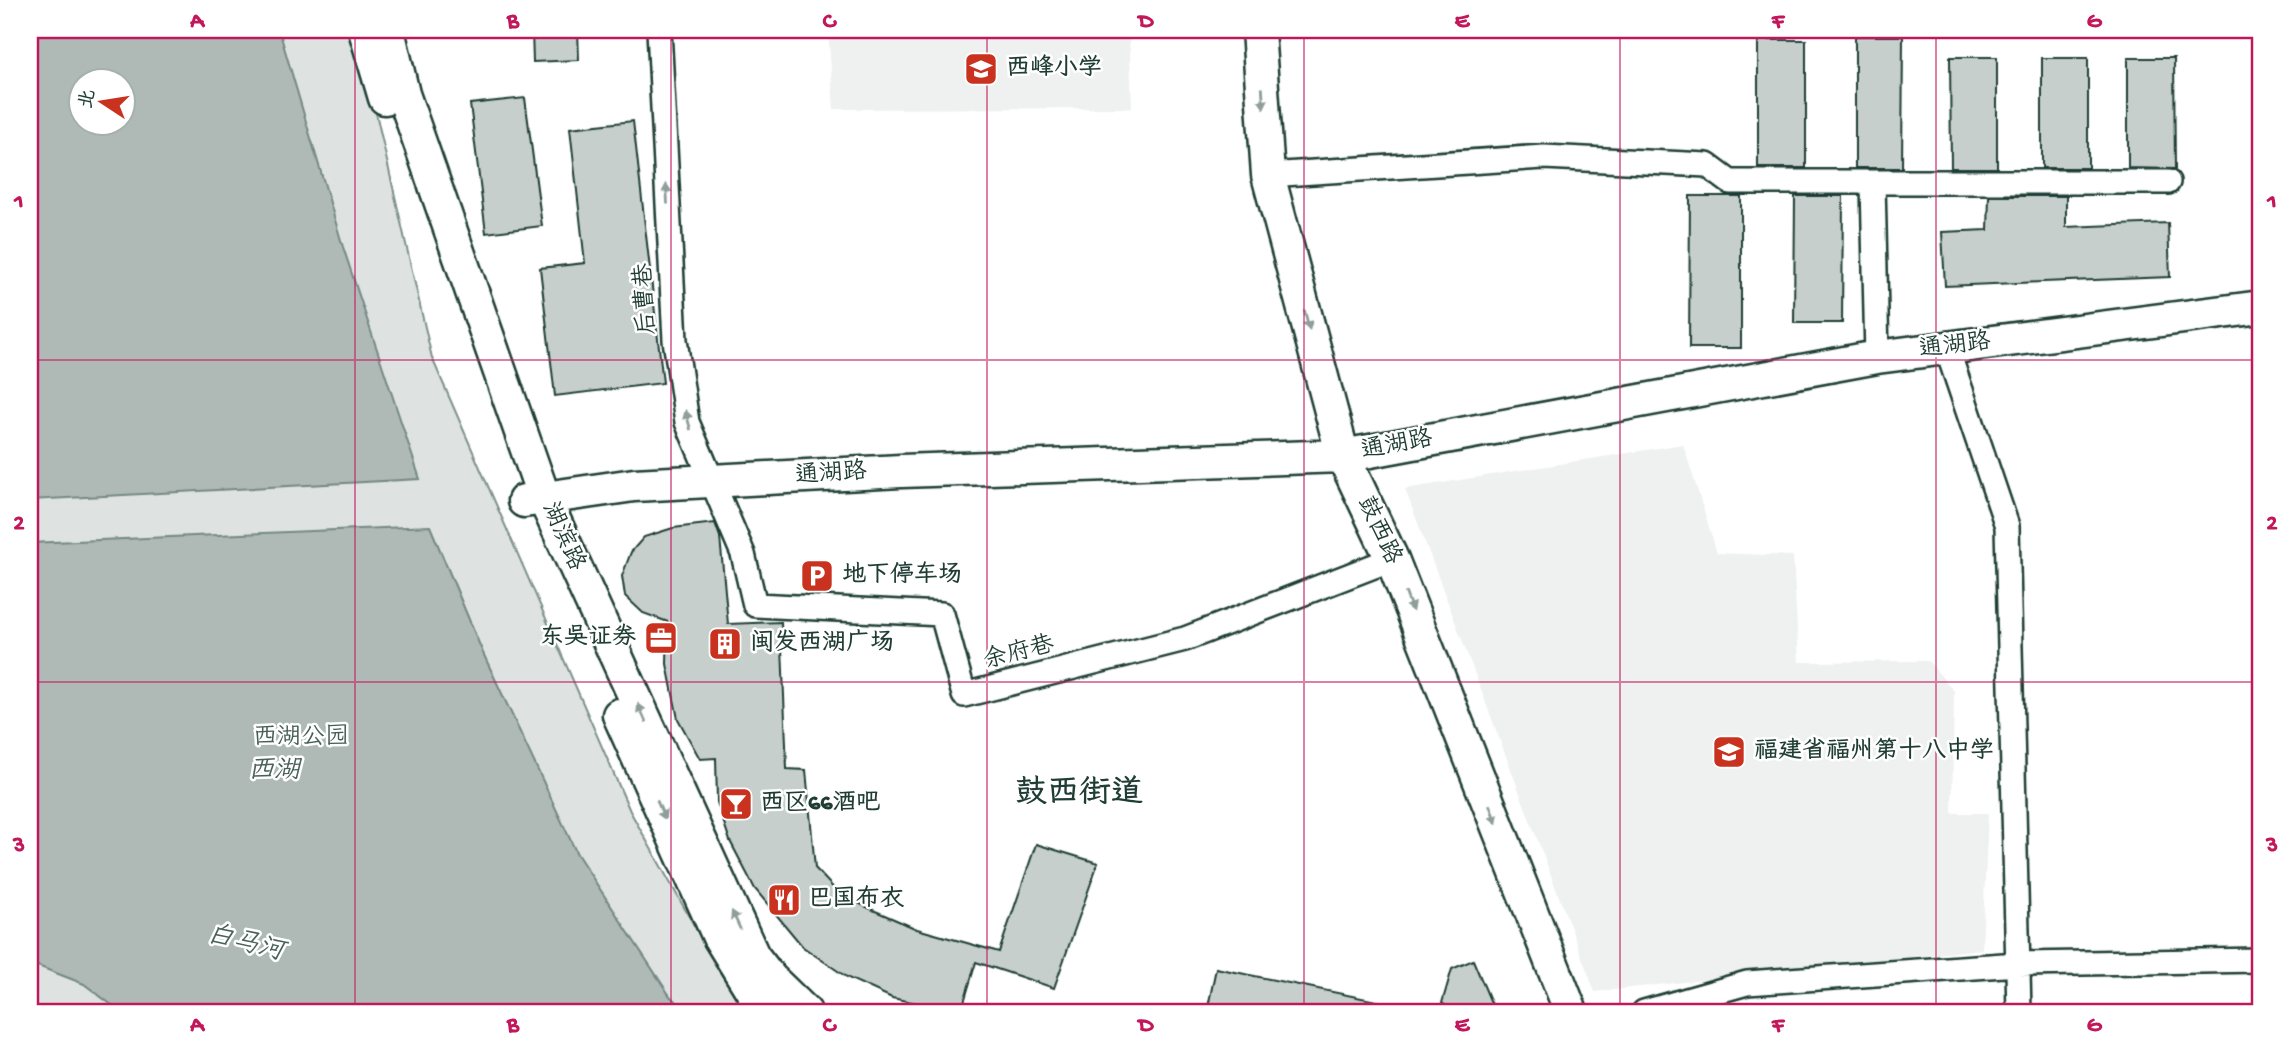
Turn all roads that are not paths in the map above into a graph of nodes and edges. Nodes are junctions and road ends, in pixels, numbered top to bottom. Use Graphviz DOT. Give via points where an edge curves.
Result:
graph roads {
  1 [pos="365,30"];
  2 [pos="388,30"];
  3 [pos="659,30"];
  4 [pos="1258,30"];
  5 [pos="1268,175"];
  6 [pos="2168,182"];
  7 [pos="1873,183"];
  8 [pos="2261,307"];
  9 [pos="1947,349"];
  10 [pos="1877,357"];
  11 [pos="1343,456"];
  12 [pos="714,483"];
  13 [pos="534,499"];
  14 [pos="743,554"];
  15 [pos="1392,559"];
  16 [pos="2261,960"];
  17 [pos="2018,964"];
  18 [pos="775,1012"];
  19 [pos="805,1012"];
  20 [pos="1571,1012"];
  21 [pos="1644,1012"];
  22 [pos="2019,1012"];
  1 -- 13 [label="street, 湖滨路" via="418,197"];
  2 -- 13 [label="street, 湖滨路" via="404,94"];
  12 -- 3 [label="street, 后曹巷, one-way" via="687,422 675,340"];
  4 -- 5 [label="street, 鼓西路, one-way"];
  5 -- 7 [label="street" via="1544,157 1707,165 1730,182"];
  5 -- 11 [label="street, 鼓西路, one-way"];
  6 -- 7 [label="street"];
  7 -- 10 [label="street"];
  8 -- 9 [label="street, 通湖路"];
  9 -- 10 [label="street, 通湖路"];
  9 -- 17 [label="street" via="2007,526"];
  10 -- 11 [label="street, 通湖路"];
  11 -- 12 [label="street, 通湖路" via="901,471"];
  11 -- 15 [label="street, 鼓西路"];
  12 -- 13 [label="street, 通湖路" via="634,485"];
  12 -- 14 [label="street, 后曹巷"];
  13 -- 18 [label="street, 湖滨路, one-way" via="719,937 754,994"];
  19 -- 13 [label="street, 湖滨路, one-way" via="753,956"];
  14 -- 15 [label="street, 余府巷" via="755,605 942,614 964,695 1185,639"];
  15 -- 20 [label="street, 鼓西路, one-way"];
  16 -- 17 [label="street"];
  17 -- 21 [label="street" via="1747,983"];
  17 -- 22 [label="street"];
}
